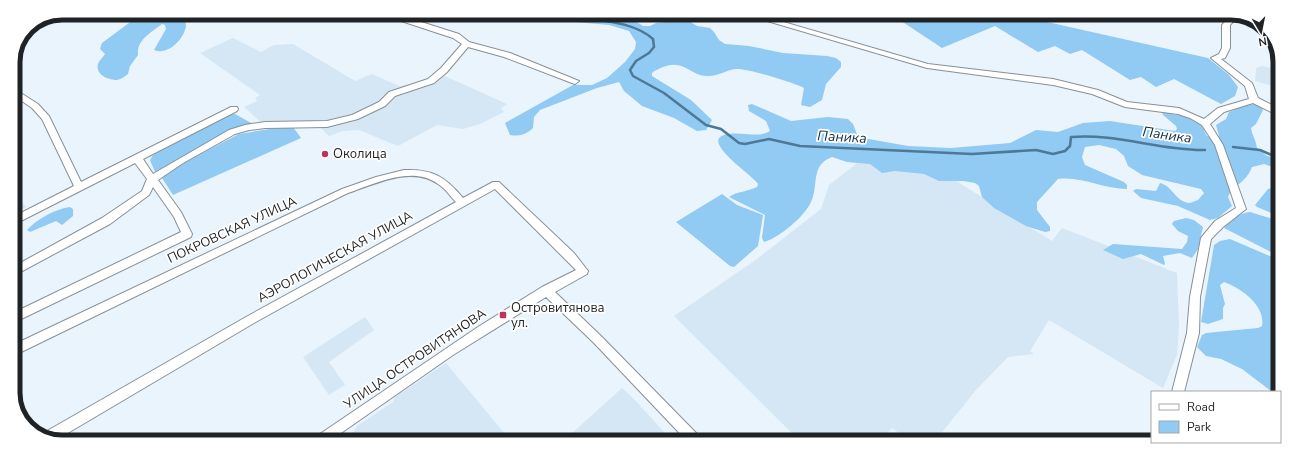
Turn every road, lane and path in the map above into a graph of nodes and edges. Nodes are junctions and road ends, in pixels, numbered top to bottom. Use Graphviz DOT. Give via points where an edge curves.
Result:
graph roads {
  1 [pos="407,20"];
  2 [pos="767,20"];
  3 [pos="1232,20"];
  4 [pos="466,44"];
  5 [pos="575,82"];
  6 [pos="20,96"];
  7 [pos="1254,100"];
  8 [pos="234,109"];
  9 [pos="1273,110"];
  10 [pos="1205,123"];
  11 [pos="137,158"];
  12 [pos="152,180"];
  13 [pos="79,187"];
  14 [pos="462,203"];
  15 [pos="20,217"];
  16 [pos="20,268"];
  17 [pos="546,290"];
  18 [pos="20,315"];
  19 [pos="20,348"];
  20 [pos="1178,391"];
  21 [pos="53,434"];
  22 [pos="328,435"];
  23 [pos="690,435"];
  1 -- 4 [label="street" via="456,36"];
  2 -- 10 [label="street" via="927,66 1054,82 1095,92 1125,104 1179,110"];
  3 -- 7 [label="street" via="1226,25 1226,48 1222,56 1215,58 1250,84"];
  4 -- 5 [label="street" via="507,55"];
  4 -- 12 [label="street" via="431,81 392,94 377,106 328,124 265,125 240,129 180,161"];
  6 -- 13 [label="street" via="46,118"];
  7 -- 9 [label="street"];
  7 -- 10 [label="street" via="1221,110"];
  8 -- 11 [label="street"];
  10 -- 20 [label="street" via="1219,145 1241,209 1219,224 1206,238 1195,297 1193,333"];
  11 -- 12 [label="street"];
  11 -- 13 [label="street"];
  12 -- 16 [label="street" via="146,194"];
  12 -- 18 [label="street" via="178,215 188,234"];
  13 -- 15 [label="street"];
  14 -- 17 [label="street, АЭРОЛОГИЧЕСКАЯ УЛИЦА" via="496,184 583,271"];
  14 -- 19 [label="street, ПОКРОВСКАЯ УЛИЦА" via="439,179 425,173 401,174 346,191"];
  14 -- 21 [label="street, АЭРОЛОГИЧЕСКАЯ УЛИЦА" via="250,320"];
  17 -- 22 [label="street, УЛИЦА ОСТРОВИТЯНОВА" via="414,375"];
  17 -- 23 [label="street"];
}
